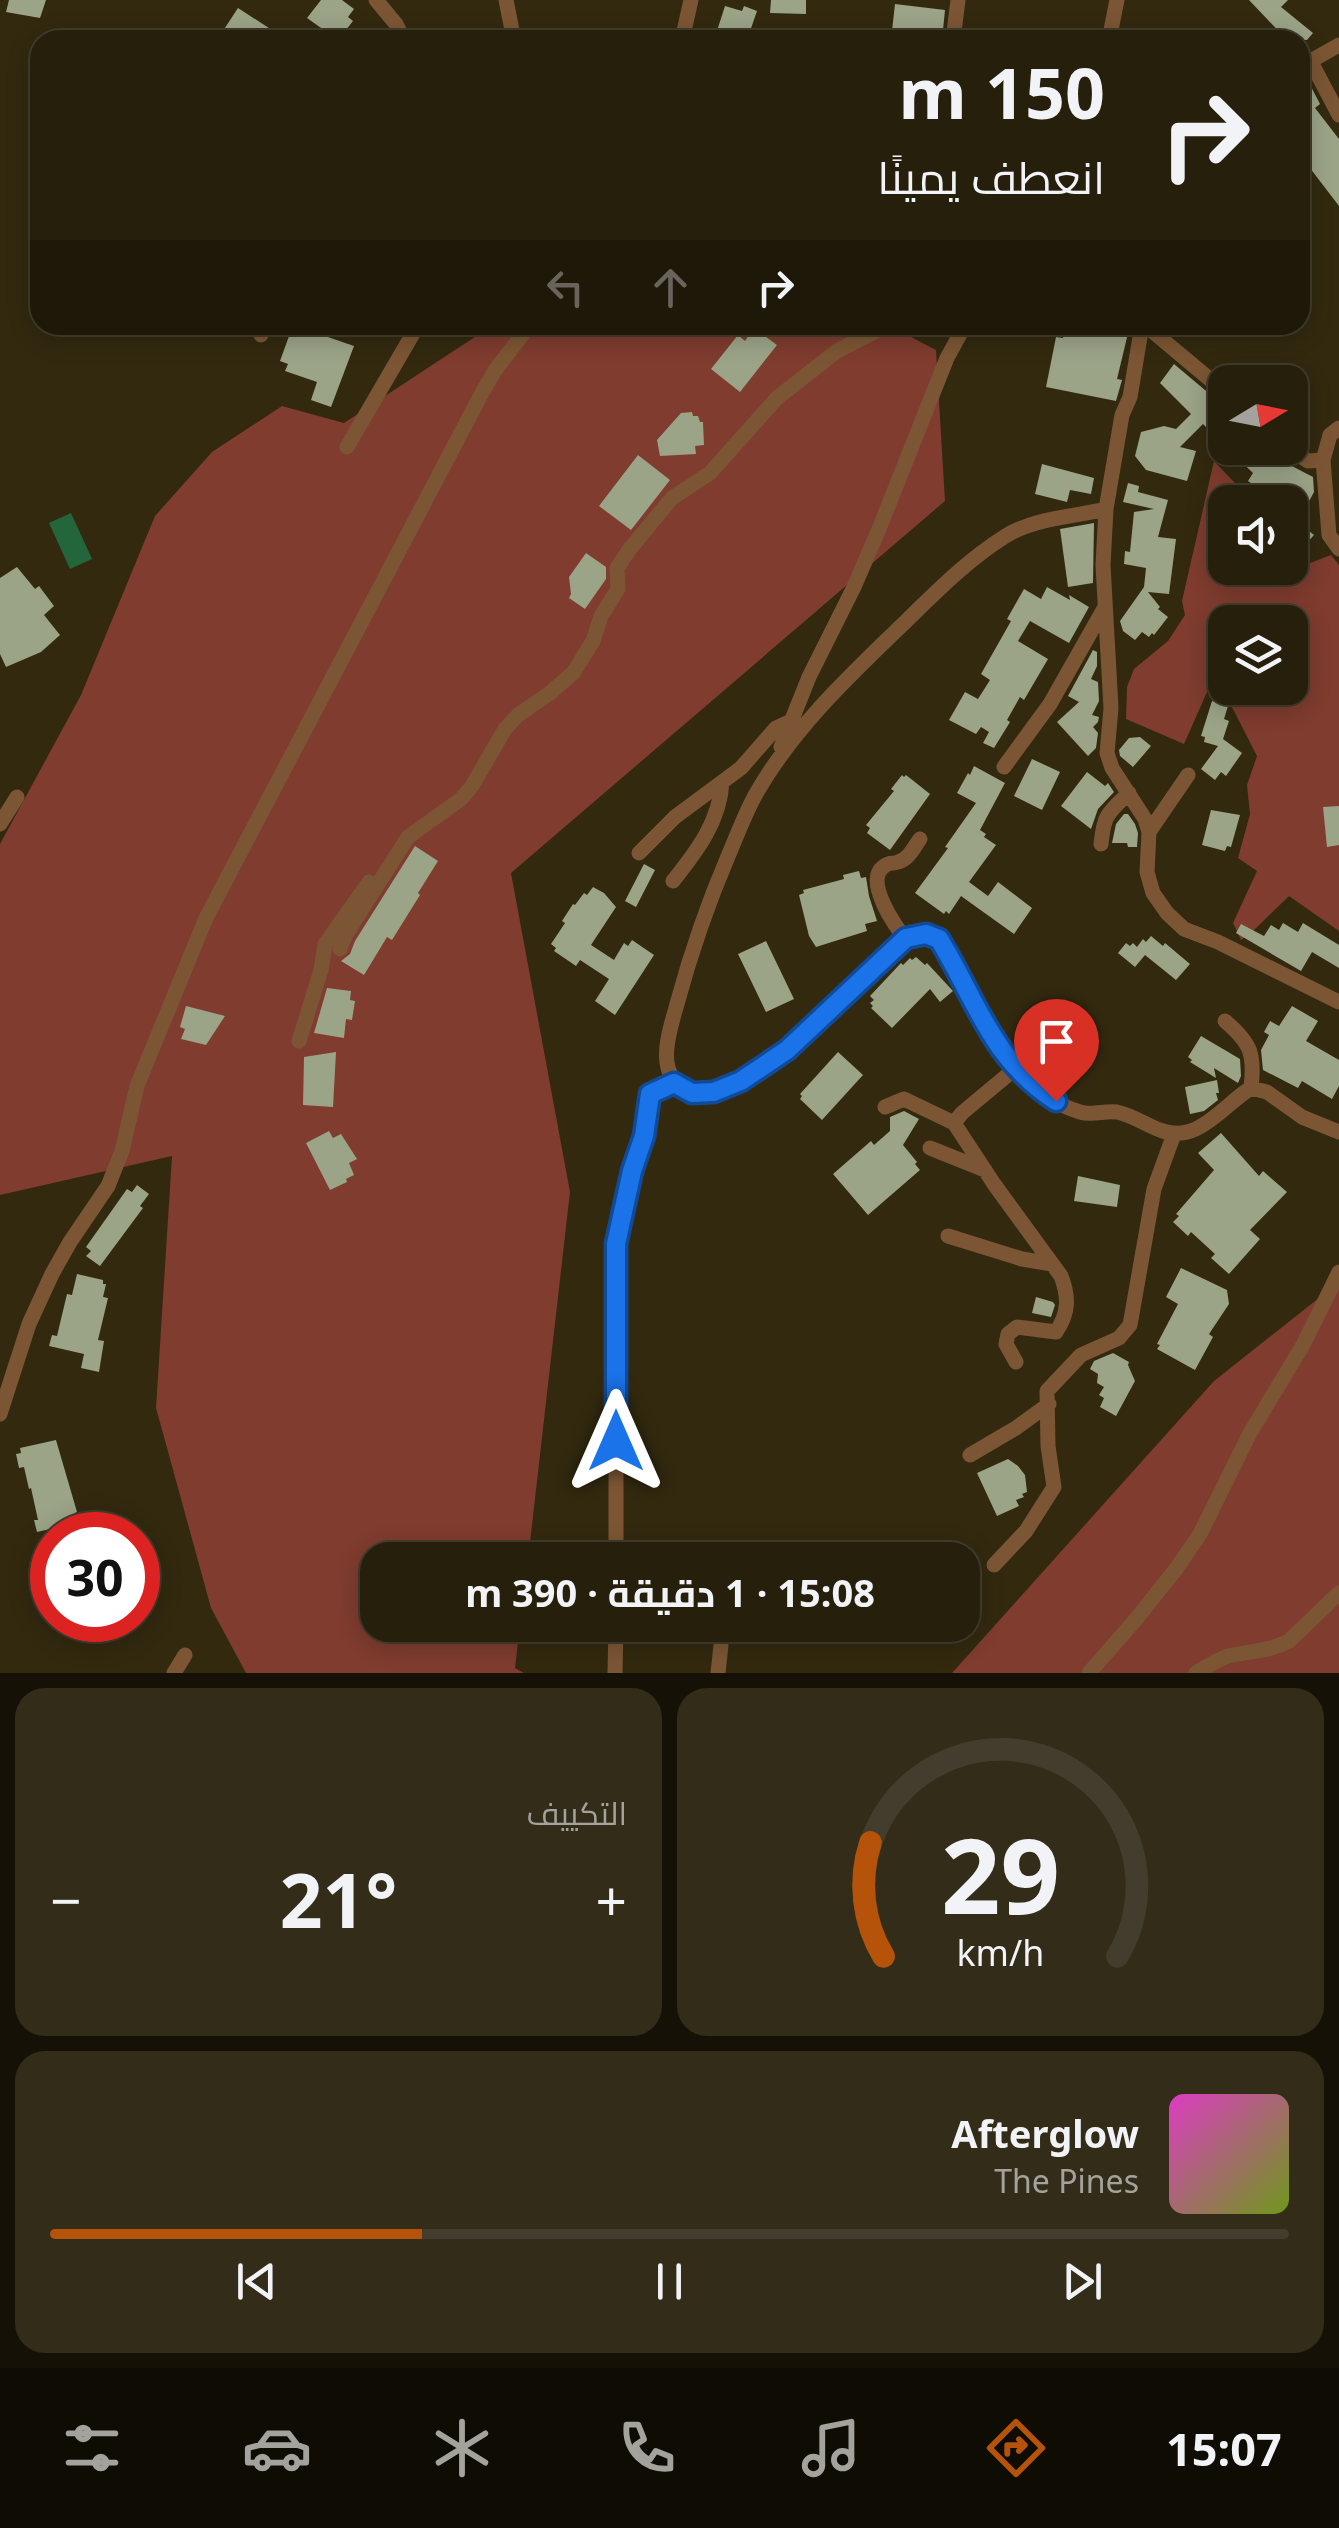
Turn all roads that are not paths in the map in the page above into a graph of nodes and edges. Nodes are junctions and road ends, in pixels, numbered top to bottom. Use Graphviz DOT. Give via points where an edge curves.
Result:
graph roads {
  1 [pos="376,0"];
  2 [pos="506,0"];
  3 [pos="691,0"];
  4 [pos="958,0"];
  5 [pos="1117,0"];
  6 [pos="399,30"];
  7 [pos="512,30"];
  8 [pos="684,30"];
  9 [pos="954,30"];
  10 [pos="1111,30"];
  11 [pos="1339,45"];
  12 [pos="1310,63"];
  13 [pos="1310,71"];
  14 [pos="1339,115"];
  15 [pos="412,335"];
  16 [pos="522,335"];
  17 [pos="868,335"];
  18 [pos="960,335"];
  19 [pos="1141,335"];
  20 [pos="1155,335"];
  21 [pos="1208,378"];
  22 [pos="1339,428"];
  23 [pos="347,447"];
  24 [pos="1324,460"];
  25 [pos="1308,461"];
  26 [pos="1106,510"];
  27 [pos="1339,550"];
  28 [pos="1104,606"];
  29 [pos="791,721"];
  30 [pos="1004,767"];
  31 [pos="772,768"];
  32 [pos="1188,776"];
  33 [pos="722,782"];
  34 [pos="1129,794"];
  35 [pos="17,797"];
  36 [pos="0,824"];
  37 [pos="1149,832"];
  38 [pos="920,838"];
  39 [pos="1101,844"];
  40 [pos="639,853"];
  41 [pos="396,854"];
  42 [pos="673,880"];
  43 [pos="906,938"];
  44 [pos="340,948"];
  45 [pos="1339,1002"];
  46 [pos="1225,1020"];
  47 [pos="299,1041"];
  48 [pos="1016,1068"];
  49 [pos="674,1083"];
  50 [pos="1251,1088"];
  51 [pos="885,1107"];
  52 [pos="954,1123"];
  53 [pos="1339,1132"];
  54 [pos="1174,1134"];
  55 [pos="930,1148"];
  56 [pos="985,1170"];
  57 [pos="948,1236"];
  58 [pos="1052,1264"];
  59 [pos="1339,1272"];
  60 [pos="1016,1362"];
  61 [pos="1049,1404"];
  62 [pos="0,1414"];
  63 [pos="970,1455"];
  64 [pos="616,1542"];
  65 [pos="994,1566"];
  66 [pos="1339,1593"];
  67 [pos="616,1642"];
  68 [pos="721,1645"];
  69 [pos="185,1654"];
  70 [pos="174,1673"];
  71 [pos="615,1673"];
  72 [pos="718,1673"];
  73 [pos="1088,1673"];
  74 [pos="1196,1673"];
  1 -- 6 [label="street"];
  2 -- 7 [label="street"];
  3 -- 8 [label="street"];
  4 -- 9 [label="street"];
  5 -- 10 [label="street"];
  11 -- 12 [label="street"];
  13 -- 14 [label="street"];
  15 -- 23 [label="street"];
  16 -- 62 [label="street" via="484,390 206,918 137,1086 108,1186 52,1274"];
  17 -- 41 [label="street" via="777,398 710,473 672,498 617,568 618,589 573,673 518,715 461,799 408,837"];
  18 -- 29 [label="street"];
  19 -- 26 [label="street"];
  20 -- 21 [label="street"];
  22 -- 24 [label="street" via="1330,435"];
  24 -- 25 [label="street"];
  24 -- 27 [label="street" via="1330,535"];
  26 -- 28 [label="street"];
  26 -- 31 [label="street" via="1032,524 974,559 834,692"];
  28 -- 30 [label="street" via="1050,704"];
  28 -- 34 [label="street" via="1107,752"];
  29 -- 31 [label="street"];
  29 -- 33 [label="street"];
  31 -- 49 [label="street" via="693,944 666,1044"];
  32 -- 37 [label="street"];
  33 -- 40 [label="street"];
  33 -- 42 [label="street" via="712,824"];
  34 -- 37 [label="street"];
  34 -- 39 [label="street" via="1107,815"];
  35 -- 36 [label="street"];
  37 -- 45 [label="street" via="1153,893 1184,929"];
  38 -- 43 [label="street" via="907,858 883,867 876,882"];
  41 -- 44 [label="street"];
  41 -- 47 [label="street" via="325,944"];
  43 -- 48 [label="street" via="939,939"];
  43 -- 49 [label="street" via="787,1050 741,1081 692,1093"];
  46 -- 50 [label="street" via="1254,1057"];
  48 -- 52 [label="street"];
  48 -- 54 [label="street" via="1078,1111 1114,1112"];
  49 -- 64 [label="street" via="650,1094 616,1244"];
  50 -- 53 [label="street"];
  50 -- 54 [label="street" via="1208,1124"];
  51 -- 52 [label="street" via="904,1099"];
  52 -- 56 [label="street"];
  54 -- 61 [label="street" via="1154,1188 1130,1325 1120,1338 1081,1355 1047,1391"];
  55 -- 56 [label="street"];
  56 -- 58 [label="street"];
  57 -- 58 [label="street"];
  58 -- 60 [label="street" via="1067,1292 1062,1322 1056,1332 1016,1327 1006,1344"];
  59 -- 73 [label="street" via="1200,1534"];
  61 -- 63 [label="street"];
  61 -- 65 [label="street" via="1054,1487"];
  66 -- 74 [label="street" via="1278,1647 1233,1654"];
  67 -- 71 [label="street"];
  68 -- 72 [label="street"];
  69 -- 70 [label="street"];
}
